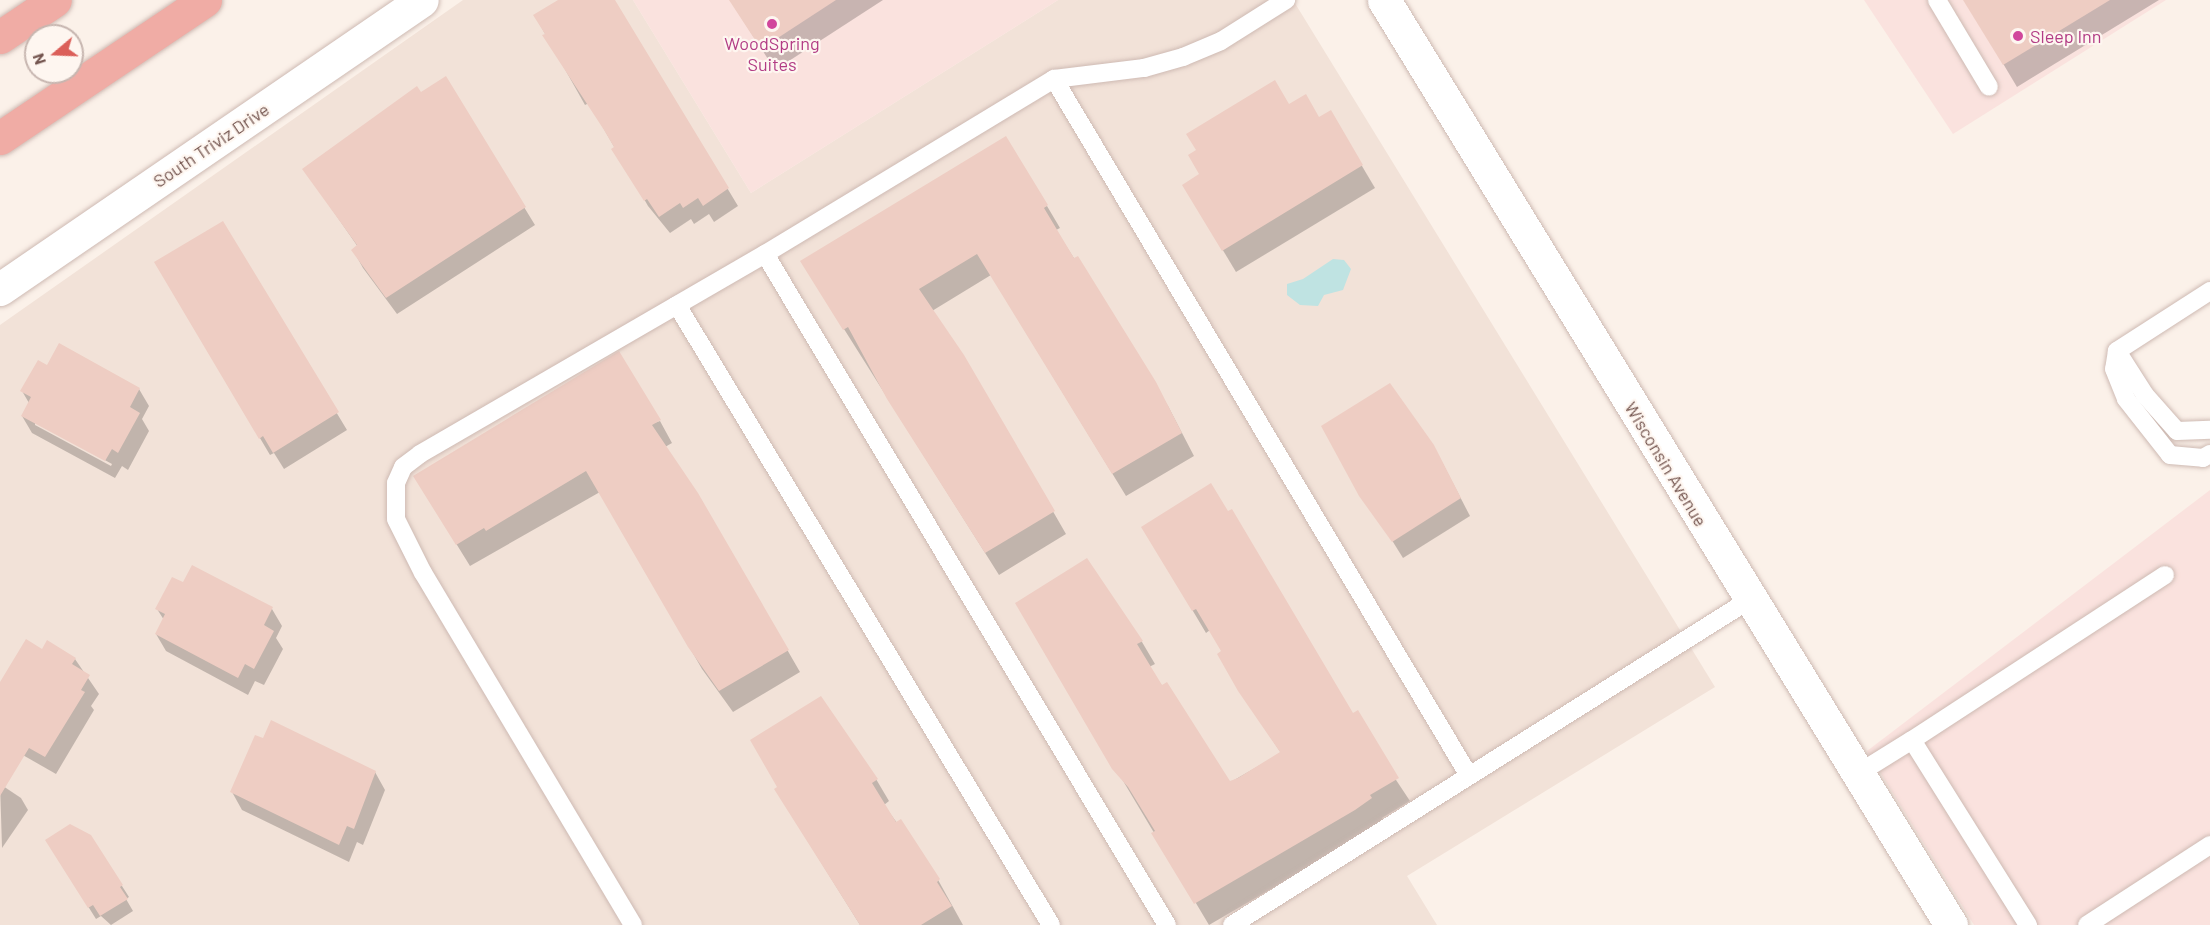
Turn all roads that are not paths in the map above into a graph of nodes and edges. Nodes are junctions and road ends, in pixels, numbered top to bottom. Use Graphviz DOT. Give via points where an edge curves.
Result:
graph roads {
  1 [pos="55,0"];
  2 [pos="205,0"];
  3 [pos="422,0"];
  4 [pos="1286,0"];
  5 [pos="1384,0"];
  6 [pos="1937,0"];
  7 [pos="0,37"];
  8 [pos="1054,79"];
  9 [pos="1989,87"];
  10 [pos="0,138"];
  11 [pos="765,254"];
  12 [pos="0,289"];
  13 [pos="2210,291"];
  14 [pos="677,305"];
  15 [pos="2117,351"];
  16 [pos="2210,430"];
  17 [pos="2210,454"];
  18 [pos="2165,575"];
  19 [pos="1749,600"];
  20 [pos="1912,740"];
  21 [pos="1858,773"];
  22 [pos="1468,774"];
  23 [pos="2210,845"];
  24 [pos="633,925"];
  25 [pos="1051,925"];
  26 [pos="1167,925"];
  27 [pos="1232,925"];
  28 [pos="1952,925"];
  29 [pos="2028,925"];
  30 [pos="2087,925"];
  1 -- 7 [label="highway"];
  2 -- 10 [label="highway"];
  3 -- 12 [label="street, South Triviz Drive"];
  4 -- 8 [label="lane" via="1221,41 1183,57 1144,68"];
  5 -- 19 [label="street, Wisconsin Avenue"];
  6 -- 9 [label="lane"];
  8 -- 11 [label="lane"];
  8 -- 22 [label="lane"];
  11 -- 14 [label="lane"];
  11 -- 26 [label="lane"];
  13 -- 15 [label="lane"];
  14 -- 24 [label="lane" via="420,454 403,467 393,502 396,519 423,573"];
  14 -- 25 [label="lane"];
  15 -- 16 [label="lane" via="2145,395 2177,431"];
  15 -- 17 [label="lane" via="2114,369 2127,399 2170,454 2203,458"];
  18 -- 20 [label="lane"];
  19 -- 21 [label="street, Wisconsin Avenue"];
  19 -- 22 [label="lane"];
  20 -- 21 [label="lane"];
  20 -- 29 [label="lane"];
  21 -- 28 [label="street, Wisconsin Avenue"];
  22 -- 27 [label="lane"];
  23 -- 30 [label="lane"];
}
